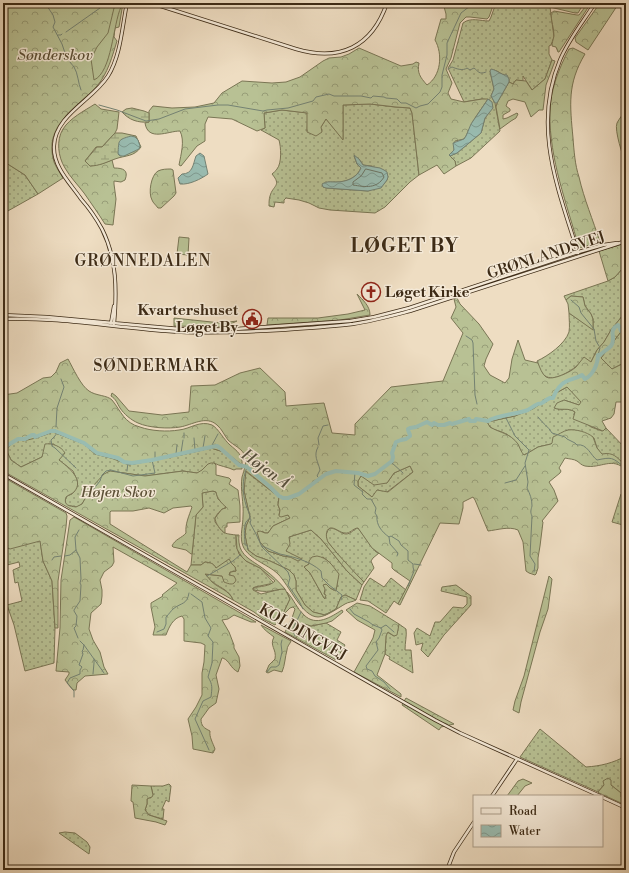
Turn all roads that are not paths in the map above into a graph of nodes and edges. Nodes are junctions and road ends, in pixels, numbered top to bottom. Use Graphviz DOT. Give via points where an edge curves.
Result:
graph roads {
  1 [pos="127,3"];
  2 [pos="151,3"];
  3 [pos="387,3"];
  4 [pos="595,3"];
  5 [pos="626,241"];
  6 [pos="578,254"];
  7 [pos="3,315"];
  8 [pos="3,318"];
  9 [pos="112,324"];
  10 [pos="3,474"];
  11 [pos="517,759"];
  12 [pos="493,795"];
  13 [pos="599,795"];
  14 [pos="603,797"];
  15 [pos="626,808"];
  16 [pos="473,824"];
  17 [pos="447,870"];
  1 -- 9 [label="street" via="118,50 109,74 97,90 62,124 54,146 61,171 97,221 112,254 116,284"];
  2 -- 3 [label="street" via="296,49 325,54 345,50 363,40 376,27"];
  4 -- 6 [label="street" via="560,60 547,112 550,152"];
  5 -- 6 [label="street, GRØNLANDSVEJ" via="603,245"];
  6 -- 9 [label="street, GRØNLANDSVEJ" via="409,308 360,320 217,330"];
  7 -- 9 [label="street, GRØNLANDSVEJ"];
  8 -- 9 [label="street, GRØNLANDSVEJ"];
  10 -- 11 [label="street, KOLDINGVEJ" via="435,720"];
  11 -- 12 [label="street"];
  11 -- 13 [label="street, KOLDINGVEJ"];
  14 -- 15 [label="street, KOLDINGVEJ"];
  16 -- 17 [label="street" via="454,852"];
}
